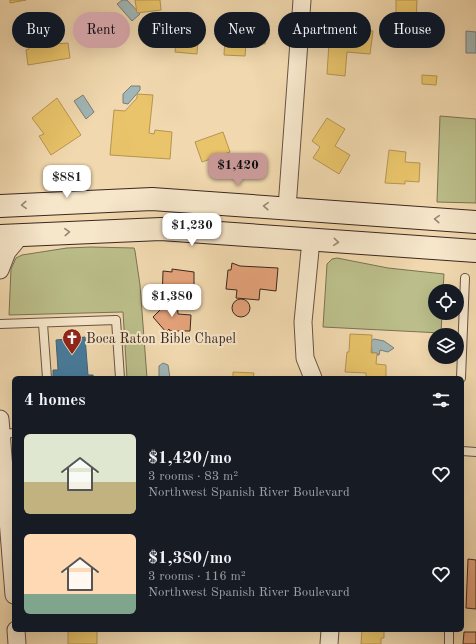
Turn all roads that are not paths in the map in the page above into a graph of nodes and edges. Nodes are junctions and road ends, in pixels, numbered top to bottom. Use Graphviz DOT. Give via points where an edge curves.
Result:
graph roads {
  1 [pos="302,0"];
  2 [pos="152,199"];
  3 [pos="0,206"];
  4 [pos="287,208"];
  5 [pos="476,222"];
  6 [pos="0,228"];
  7 [pos="11,236"];
  8 [pos="311,240"];
  9 [pos="476,251"];
  10 [pos="0,270"];
  11 [pos="465,278"];
  12 [pos="0,324"];
  13 [pos="43,324"];
  14 [pos="47,376"];
  15 [pos="120,376"];
  16 [pos="312,376"];
  17 [pos="461,376"];
  18 [pos="5,428"];
  19 [pos="464,451"];
  20 [pos="476,452"];
  21 [pos="2,460"];
  22 [pos="12,572"];
  23 [pos="16,632"];
  24 [pos="330,632"];
  25 [pos="449,632"];
  26 [pos="17,644"];
  27 [pos="329,644"];
  28 [pos="449,644"];
  1 -- 4 [label="street"];
  2 -- 3 [label="main road, one-way"];
  4 -- 2 [label="main road, one-way"];
  2 -- 6 [label="main road" via="106,212 21,219"];
  5 -- 4 [label="main road, one-way"];
  7 -- 8 [label="main road, one-way" via="155,229"];
  7 -- 10 [label="street"];
  8 -- 9 [label="main road, one-way"];
  8 -- 16 [label="street" via="303,322 305,358"];
  11 -- 17 [label="lane"];
  12 -- 13 [label="lane"];
  13 -- 14 [label="lane"];
  13 -- 15 [label="lane" via="116,320"];
  18 -- 21 [label="street"];
  19 -- 20 [label="lane"];
  21 -- 22 [label="street"];
  23 -- 26 [label="street"];
  24 -- 27 [label="street"];
  25 -- 28 [label="lane"];
}
